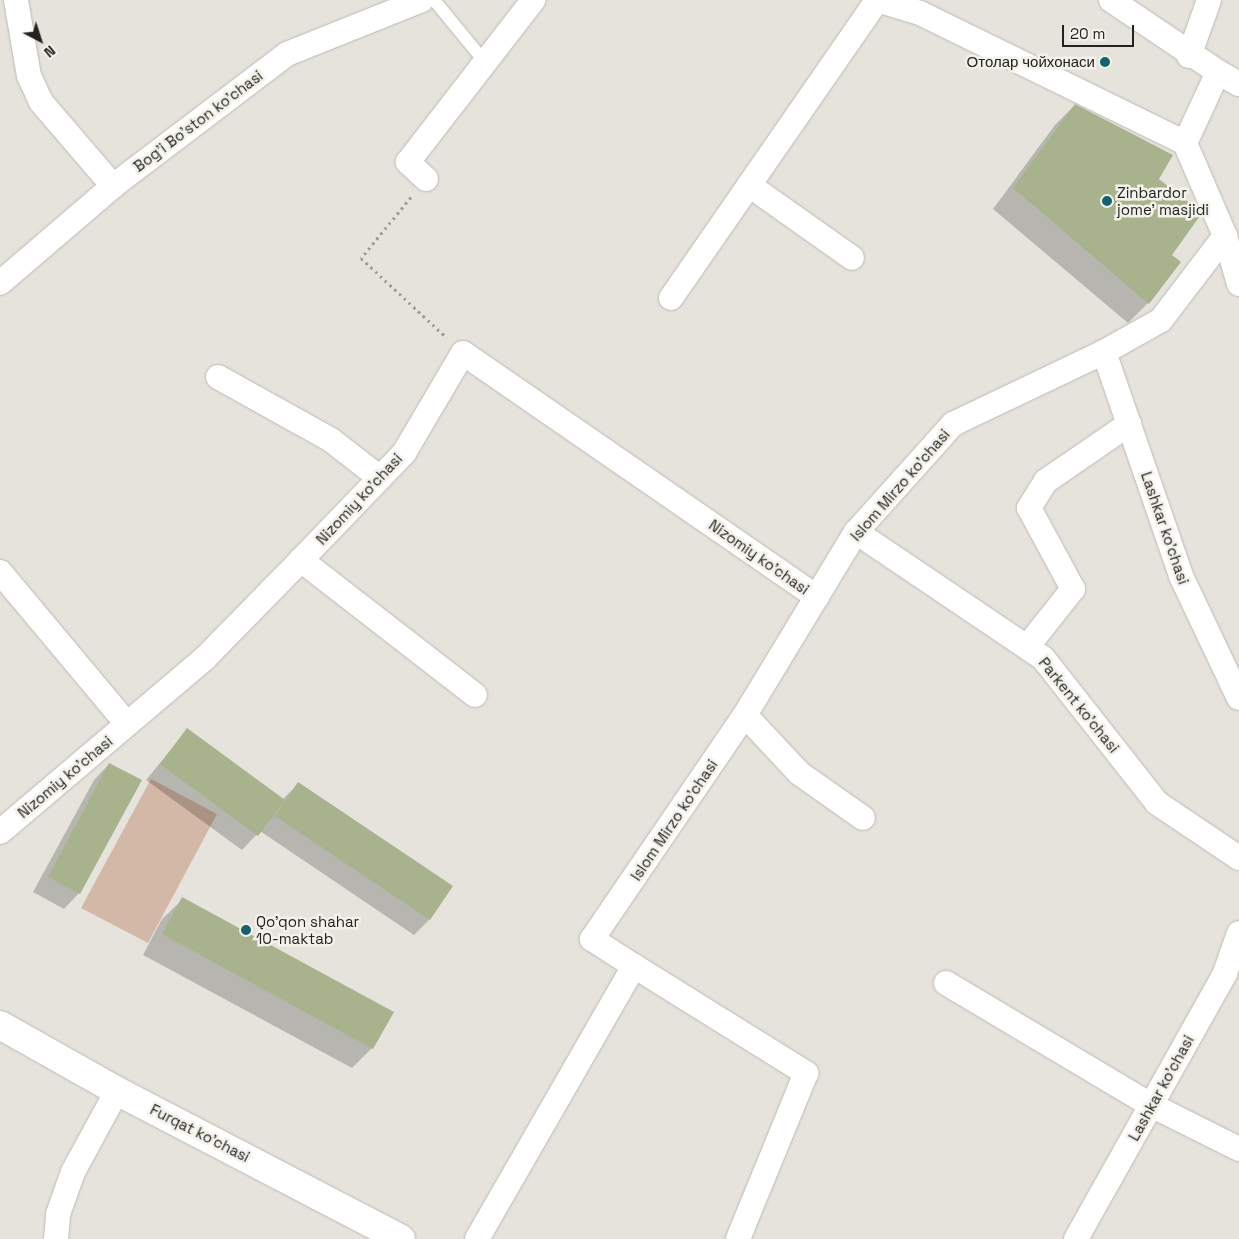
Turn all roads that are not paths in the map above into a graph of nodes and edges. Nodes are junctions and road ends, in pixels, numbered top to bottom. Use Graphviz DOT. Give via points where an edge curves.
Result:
graph roads {
  1 [pos="16,0"];
  2 [pos="422,0"];
  3 [pos="434,0"];
  4 [pos="533,0"];
  5 [pos="876,0"];
  6 [pos="1111,0"];
  7 [pos="1209,0"];
  8 [pos="1190,56"];
  9 [pos="485,62"];
  10 [pos="1218,72"];
  11 [pos="1239,84"];
  12 [pos="1185,143"];
  13 [pos="426,179"];
  14 [pos="749,185"];
  15 [pos="113,186"];
  16 [pos="1225,236"];
  17 [pos="852,258"];
  18 [pos="0,283"];
  19 [pos="1239,284"];
  20 [pos="671,298"];
  21 [pos="1104,352"];
  22 [pos="218,377"];
  23 [pos="1129,424"];
  24 [pos="380,478"];
  25 [pos="856,532"];
  26 [pos="301,560"];
  27 [pos="0,572"];
  28 [pos="817,597"];
  29 [pos="1028,647"];
  30 [pos="475,695"];
  31 [pos="1239,698"];
  32 [pos="745,715"];
  33 [pos="127,724"];
  34 [pos="864,818"];
  35 [pos="0,832"];
  36 [pos="1239,858"];
  37 [pos="1239,933"];
  38 [pos="634,966"];
  39 [pos="946,983"];
  40 [pos="0,1025"];
  41 [pos="118,1091"];
  42 [pos="1151,1105"];
  43 [pos="1239,1150"];
  44 [pos="56,1239"];
  45 [pos="401,1239"];
  46 [pos="477,1239"];
  47 [pos="738,1239"];
  48 [pos="1076,1239"];
  1 -- 15 [label="street" via="29,76 41,102"];
  2 -- 15 [label="street, Bog'i Bo'ston ko'chasi" via="287,54"];
  3 -- 9 [label="lane"];
  4 -- 9 [label="street"];
  5 -- 12 [label="street" via="920,13"];
  5 -- 14 [label="street"];
  6 -- 8 [label="street"];
  7 -- 8 [label="street"];
  8 -- 10 [label="street"];
  9 -- 13 [label="street" via="408,162"];
  10 -- 11 [label="street"];
  10 -- 12 [label="street"];
  12 -- 16 [label="street"];
  14 -- 17 [label="street"];
  14 -- 20 [label="street"];
  15 -- 18 [label="street, Bog'i Bo'ston ko'chasi"];
  16 -- 19 [label="street"];
  16 -- 21 [label="street, Islom Mirzo ko'chasi" via="1161,320"];
  21 -- 23 [label="street, Lashkar ko'chasi"];
  21 -- 25 [label="street, Islom Mirzo ko'chasi" via="954,424"];
  22 -- 24 [label="street" via="331,440"];
  23 -- 29 [label="street" via="1046,481 1029,508 1073,589"];
  23 -- 31 [label="street, Lashkar ko'chasi" via="1181,576"];
  24 -- 26 [label="street, Nizomiy ko'chasi"];
  24 -- 28 [label="street, Nizomiy ko'chasi" via="404,452 463,353"];
  25 -- 28 [label="street, Islom Mirzo ko'chasi"];
  25 -- 29 [label="street, Parkent ko'chasi"];
  26 -- 30 [label="street"];
  26 -- 33 [label="street, Nizomiy ko'chasi" via="205,658"];
  27 -- 33 [label="street"];
  28 -- 32 [label="street, Islom Mirzo ko'chasi"];
  29 -- 36 [label="street, Parkent ko'chasi" via="1043,658 1157,803"];
  32 -- 34 [label="street" via="799,773"];
  32 -- 38 [label="street, Islom Mirzo ko'chasi" via="592,939"];
  33 -- 35 [label="street, Nizomiy ko'chasi"];
  37 -- 42 [label="street, Lashkar ko'chasi" via="1226,974"];
  38 -- 46 [label="street"];
  38 -- 47 [label="street, Islom Mirzo ko'chasi" via="806,1073"];
  39 -- 42 [label="street"];
  40 -- 41 [label="main road, Furqat ko'chasi"];
  41 -- 44 [label="street" via="73,1172 58,1214"];
  41 -- 45 [label="main road, Furqat ko'chasi"];
  42 -- 43 [label="street"];
  42 -- 48 [label="street, Lashkar ko'chasi"];
}
